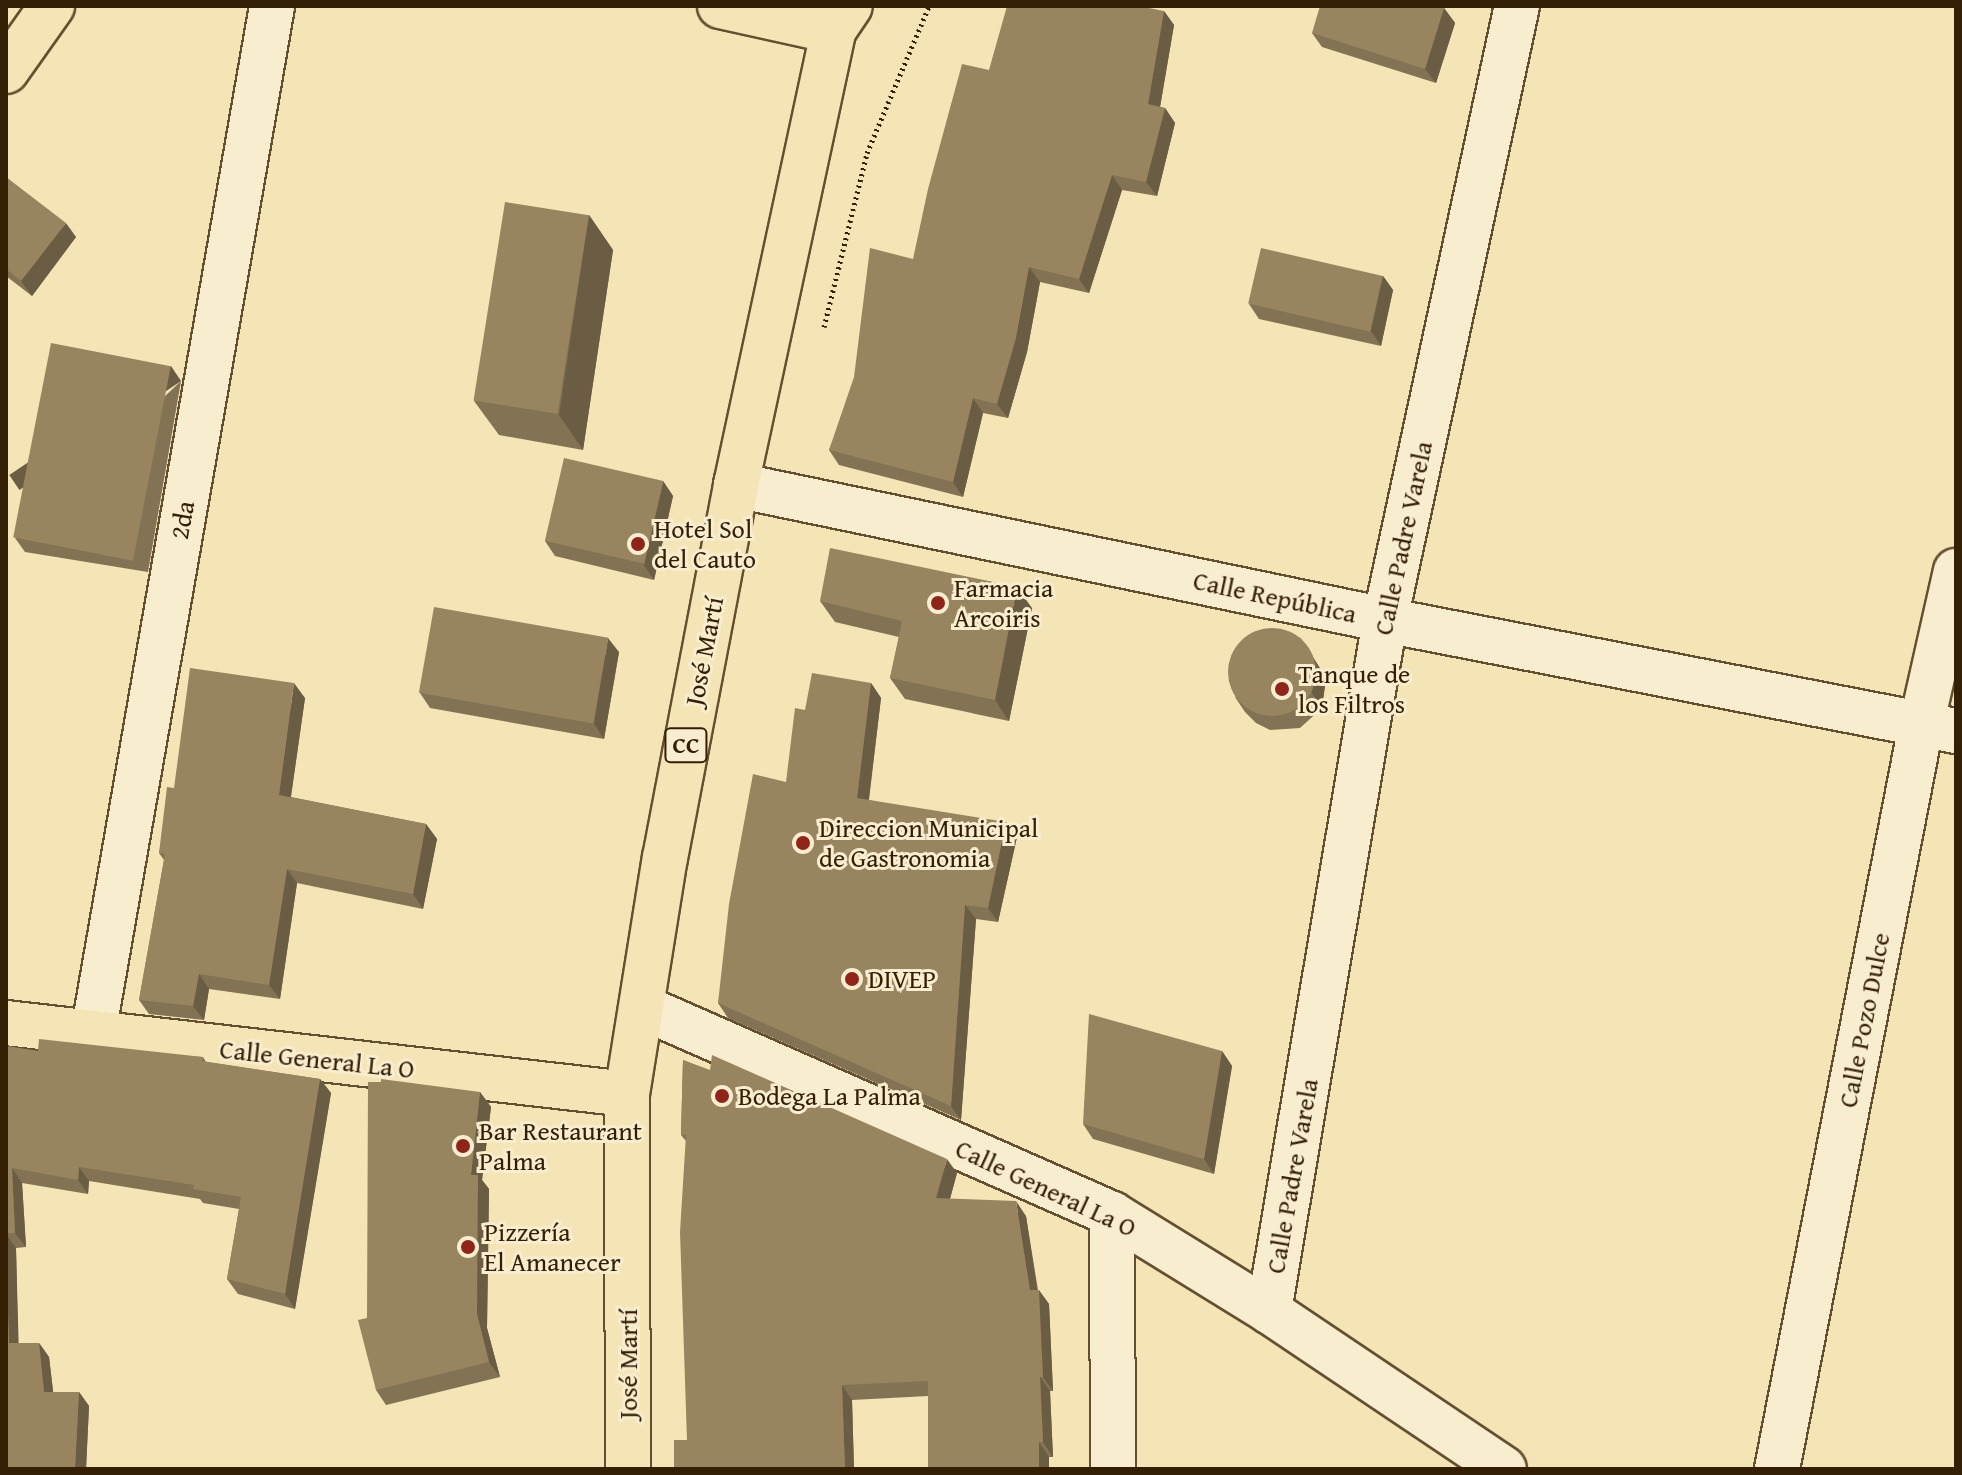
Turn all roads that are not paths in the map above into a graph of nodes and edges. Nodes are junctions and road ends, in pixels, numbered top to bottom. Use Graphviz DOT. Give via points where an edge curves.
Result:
graph roads {
  1 [pos="52,6"];
  2 [pos="272,6"];
  3 [pos="720,6"];
  4 [pos="1517,6"];
  5 [pos="842,18"];
  6 [pos="6,71"];
  7 [pos="736,485"];
  8 [pos="1956,571"];
  9 [pos="1385,620"];
  10 [pos="1938,729"];
  11 [pos="642,1007"];
  12 [pos="6,1023"];
  13 [pos="93,1034"];
  14 [pos="627,1094"];
  15 [pos="1112,1214"];
  16 [pos="1269,1311"];
  17 [pos="628,1469"];
  18 [pos="1113,1469"];
  19 [pos="1504,1469"];
  20 [pos="1777,1469"];
  1 -- 6 [label="main road"];
  2 -- 13 [label="street, 2da"];
  3 -- 5 [label="main road"];
  4 -- 9 [label="street, Calle Padre Varela"];
  5 -- 7 [label="main road, José Martí / CC"];
  7 -- 9 [label="street, Calle República"];
  7 -- 11 [label="main road, José Martí / CC"];
  8 -- 10 [label="street, Calle Pozo Dulce"];
  9 -- 10 [label="street, Calle República"];
  9 -- 16 [label="street, Calle Padre Varela"];
  10 -- 20 [label="street, Calle Pozo Dulce"];
  11 -- 14 [label="main road, José Martí / CC"];
  11 -- 15 [label="street, Calle General La O"];
  12 -- 13 [label="main road, Calle General La O"];
  13 -- 14 [label="main road, Calle General La O"];
  14 -- 17 [label="main road, José Martí / CC"];
  15 -- 16 [label="street, Calle General La O"];
  15 -- 18 [label="street"];
  16 -- 19 [label="street, Calle General La O"];
}
